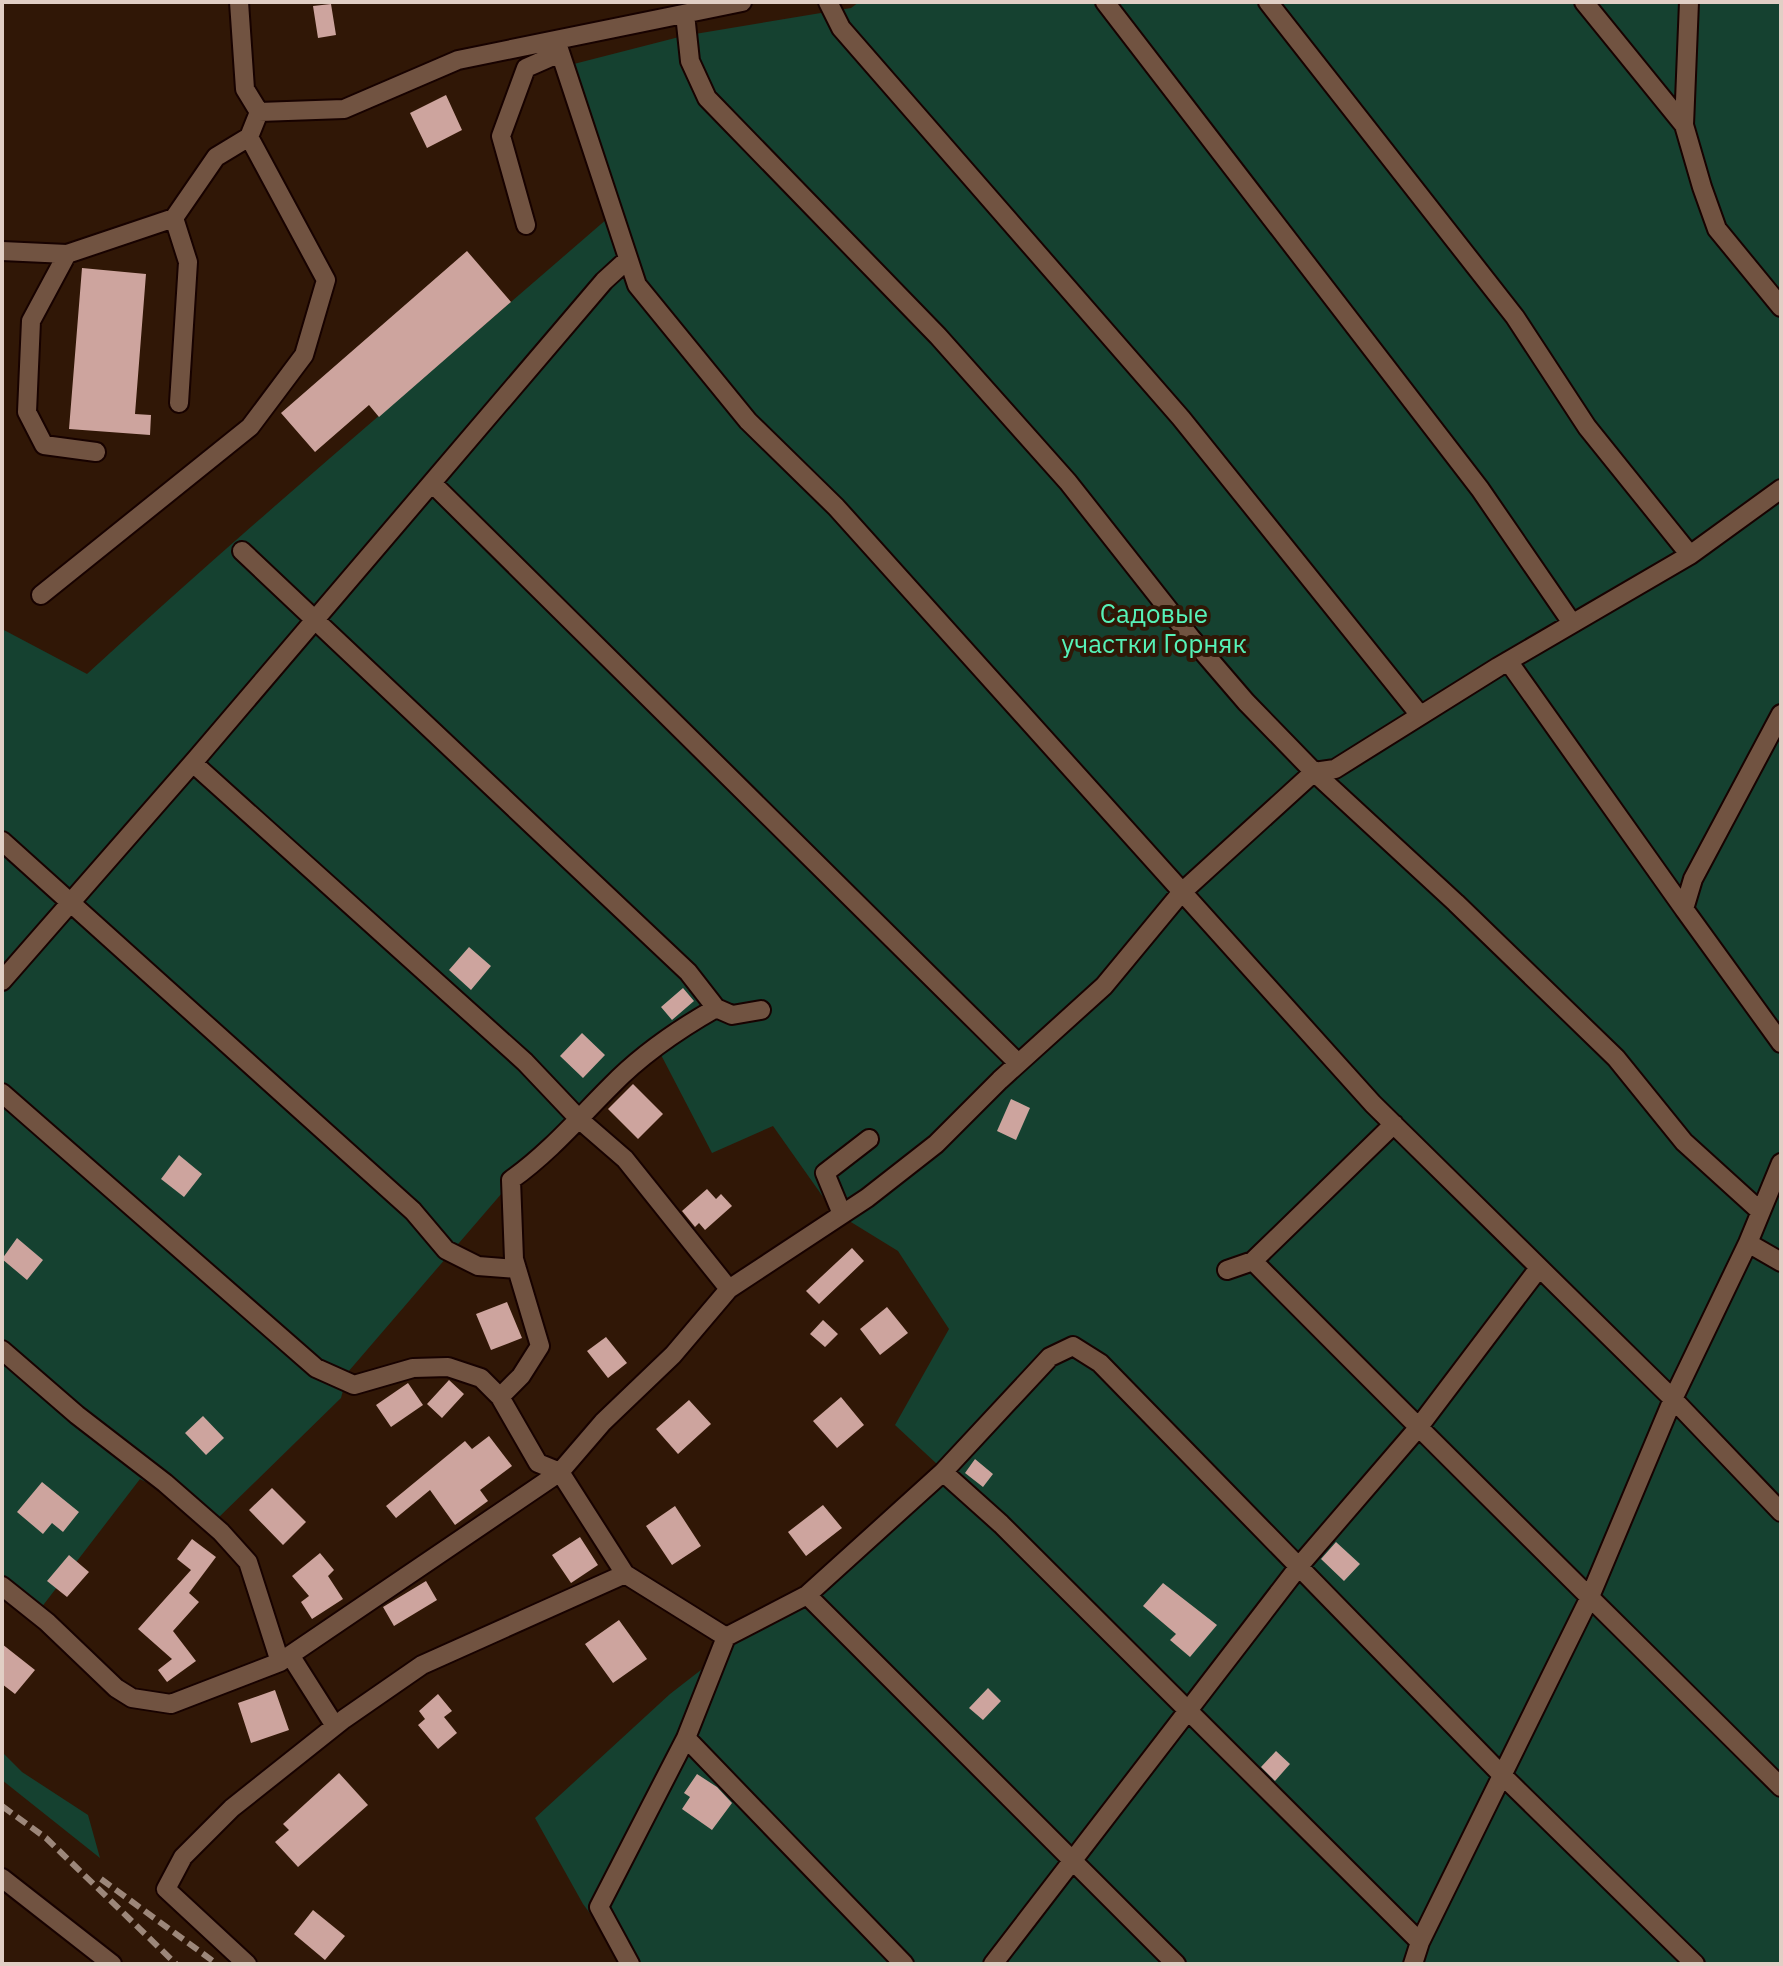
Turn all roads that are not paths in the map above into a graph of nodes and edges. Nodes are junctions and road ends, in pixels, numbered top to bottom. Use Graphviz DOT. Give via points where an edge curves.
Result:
graph roads {
  1 [pos="239,2"];
  2 [pos="742,2"];
  3 [pos="828,2"];
  4 [pos="1105,2"];
  5 [pos="1268,2"];
  6 [pos="1584,2"];
  7 [pos="1689,2"];
  8 [pos="685,14"];
  9 [pos="558,46"];
  10 [pos="259,112"];
  11 [pos="1684,125"];
  12 [pos="249,137"];
  13 [pos="174,218"];
  14 [pos="526,225"];
  15 [pos="2,251"];
  16 [pos="67,254"];
  17 [pos="627,260"];
  18 [pos="1781,307"];
  19 [pos="179,403"];
  20 [pos="96,452"];
  21 [pos="432,483"];
  22 [pos="1781,489"];
  23 [pos="242,551"];
  24 [pos="1690,555"];
  25 [pos="41,595"];
  26 [pos="316,619"];
  27 [pos="1572,623"];
  28 [pos="1508,661"];
  29 [pos="1781,714"];
  30 [pos="1420,715"];
  31 [pos="193,763"];
  32 [pos="1314,772"];
  33 [pos="2,841"];
  34 [pos="1181,893"];
  35 [pos="69,904"];
  36 [pos="1684,909"];
  37 [pos="2,981"];
  38 [pos="716,1008"];
  39 [pos="761,1010"];
  40 [pos="1781,1043"];
  41 [pos="1018,1063"];
  42 [pos="2,1093"];
  43 [pos="580,1120"];
  44 [pos="1394,1124"];
  45 [pos="869,1139"];
  46 [pos="1781,1163"];
  47 [pos="1760,1211"];
  48 [pos="842,1214"];
  49 [pos="1748,1243"];
  50 [pos="1253,1261"];
  51 [pos="1781,1262"];
  52 [pos="1539,1268"];
  53 [pos="517,1269"];
  54 [pos="1227,1270"];
  55 [pos="729,1289"];
  56 [pos="2,1350"];
  57 [pos="500,1397"];
  58 [pos="1673,1399"];
  59 [pos="1418,1428"];
  60 [pos="560,1472"];
  61 [pos="943,1472"];
  62 [pos="1781,1512"];
  63 [pos="1300,1565"];
  64 [pos="625,1574"];
  65 [pos="2,1586"];
  66 [pos="807,1595"];
  67 [pos="1589,1599"];
  68 [pos="726,1637"];
  69 [pos="285,1659"];
  70 [pos="1186,1712"];
  71 [pos="335,1726"];
  72 [pos="686,1738"];
  73 [pos="1502,1775"];
  74 [pos="1781,1787"];
  75 [pos="1073,1862"];
  76 [pos="2,1878"];
  77 [pos="1420,1942"];
  78 [pos="112,1964"];
  79 [pos="247,1964"];
  80 [pos="630,1964"];
  81 [pos="904,1964"];
  82 [pos="993,1964"];
  83 [pos="1176,1964"];
  84 [pos="1413,1964"];
  85 [pos="1695,1964"];
  1 -- 10 [label="street" via="245,89"];
  2 -- 8 [label="street"];
  3 -- 30 [label="street" via="841,28 1181,418"];
  4 -- 27 [label="street" via="1480,489"];
  5 -- 24 [label="street" via="1515,317 1587,427"];
  6 -- 11 [label="street"];
  7 -- 11 [label="street"];
  8 -- 9 [label="street"];
  8 -- 32 [label="street" via="690,61 707,98 938,336 1068,482 1200,649"];
  9 -- 10 [label="street" via="458,60 344,109"];
  9 -- 14 [label="street" via="526,68 501,136"];
  9 -- 17 [label="street"];
  10 -- 12 [label="street"];
  11 -- 18 [label="street" via="1717,229"];
  12 -- 13 [label="street" via="216,157"];
  12 -- 25 [label="street" via="326,280 304,355 250,427"];
  13 -- 16 [label="street"];
  13 -- 19 [label="street" via="188,262"];
  15 -- 16 [label="street"];
  16 -- 20 [label="street" via="31,321 27,412 44,445"];
  17 -- 21 [label="street"];
  17 -- 34 [label="street" via="637,285 748,421 836,507"];
  21 -- 26 [label="street"];
  21 -- 41 [label="street"];
  22 -- 24 [label="street"];
  23 -- 26 [label="street"];
  24 -- 27 [label="street"];
  26 -- 31 [label="street"];
  26 -- 38 [label="street" via="688,972"];
  27 -- 28 [label="street"];
  28 -- 30 [label="street"];
  28 -- 36 [label="street"];
  29 -- 36 [label="street" via="1693,879"];
  30 -- 32 [label="street" via="1335,769"];
  31 -- 35 [label="street"];
  31 -- 43 [label="street" via="514,1051"];
  32 -- 34 [label="street"];
  32 -- 47 [label="street" via="1616,1058 1684,1142"];
  33 -- 35 [label="street"];
  34 -- 41 [label="street" via="1104,986"];
  34 -- 44 [label="street"];
  35 -- 37 [label="street"];
  35 -- 53 [label="street" via="413,1211 446,1250 478,1266"];
  36 -- 40 [label="street"];
  38 -- 39 [label="street" via="732,1015"];
  38 -- 43 [label="street" via="684,1026 612,1084"];
  41 -- 48 [label="street" via="936,1144"];
  42 -- 57 [label="street" via="316,1368 354,1385 413,1368 448,1367 481,1378"];
  43 -- 53 [label="street" via="511,1180"];
  43 -- 55 [label="street" via="625,1159"];
  44 -- 50 [label="street"];
  44 -- 52 [label="street"];
  45 -- 48 [label="street" via="825,1173"];
  46 -- 47 [label="street"];
  47 -- 49 [label="street"];
  48 -- 55 [label="street"];
  49 -- 51 [label="street"];
  49 -- 58 [label="street"];
  50 -- 54 [label="street"];
  50 -- 59 [label="street"];
  52 -- 58 [label="street"];
  52 -- 59 [label="street"];
  53 -- 57 [label="street" via="540,1346"];
  55 -- 60 [label="street"];
  56 -- 69 [label="street" via="221,1532 248,1562"];
  57 -- 60 [label="street" via="538,1463"];
  58 -- 62 [label="street"];
  58 -- 67 [label="street"];
  59 -- 63 [label="street"];
  59 -- 67 [label="street"];
  60 -- 64 [label="street"];
  60 -- 69 [label="street"];
  61 -- 63 [label="street" via="1050,1357 1073,1346 1100,1363"];
  61 -- 66 [label="street"];
  61 -- 70 [label="street"];
  63 -- 70 [label="street"];
  63 -- 73 [label="street"];
  64 -- 68 [label="street"];
  64 -- 71 [label="street" via="422,1665"];
  65 -- 69 [label="street" via="132,1698 171,1704"];
  66 -- 68 [label="street"];
  66 -- 75 [label="street"];
  67 -- 73 [label="street"];
  67 -- 74 [label="street"];
  68 -- 72 [label="street"];
  69 -- 71 [label="street"];
  70 -- 75 [label="street"];
  70 -- 77 [label="street"];
  71 -- 79 [label="street" via="232,1808 183,1857 166,1889"];
  72 -- 80 [label="street" via="599,1907"];
  72 -- 81 [label="street"];
  73 -- 77 [label="street"];
  73 -- 85 [label="street"];
  75 -- 82 [label="street"];
  75 -- 83 [label="street"];
  76 -- 78 [label="street"];
  77 -- 84 [label="street"];
}
